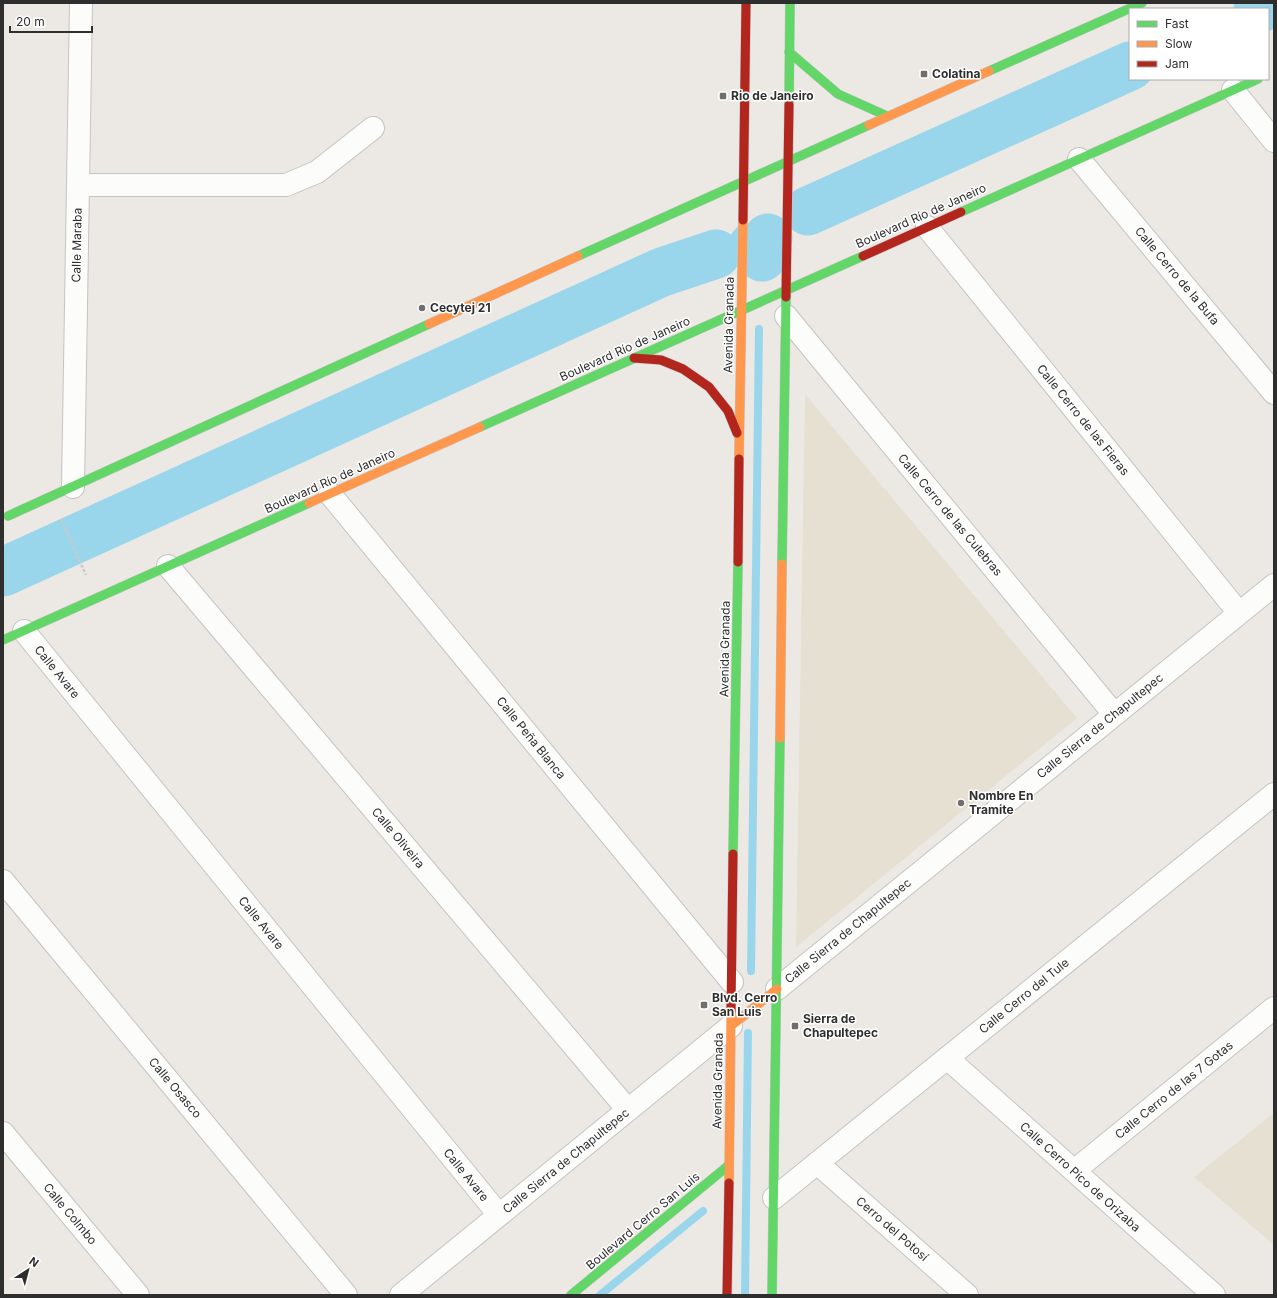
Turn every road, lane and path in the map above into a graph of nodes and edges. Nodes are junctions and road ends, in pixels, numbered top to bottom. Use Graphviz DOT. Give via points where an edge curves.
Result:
graph roads {
  1 [pos="81,3"];
  2 [pos="746,3"];
  3 [pos="790,3"];
  4 [pos="1142,3"];
  5 [pos="1131,8"];
  6 [pos="1129,9"];
  7 [pos="790,52"];
  8 [pos="1256,80"];
  9 [pos="1233,90"];
  10 [pos="887,116"];
  11 [pos="373,128"];
  12 [pos="1274,141"];
  13 [pos="1079,159"];
  14 [pos="788,161"];
  15 [pos="743,181"];
  16 [pos="78,185"];
  17 [pos="927,227"];
  18 [pos="786,290"];
  19 [pos="742,310"];
  20 [pos="786,316"];
  21 [pos="634,358"];
  22 [pos="1274,393"];
  23 [pos="740,440"];
  24 [pos="73,487"];
  25 [pos="330,494"];
  26 [pos="50,497"];
  27 [pos="8,516"];
  28 [pos="168,566"];
  29 [pos="1274,585"];
  30 [pos="97,598"];
  31 [pos="1239,613"];
  32 [pos="24,631"];
  33 [pos="3,640"];
  34 [pos="1114,714"];
  35 [pos="1274,794"];
  36 [pos="3,882"];
  37 [pos="732,982"];
  38 [pos="777,989"];
  39 [pos="1274,1008"];
  40 [pos="731,1026"];
  41 [pos="947,1058"];
  42 [pos="628,1110"];
  43 [pos="3,1133"];
  44 [pos="817,1163"];
  45 [pos="729,1165"];
  46 [pos="1074,1171"];
  47 [pos="774,1198"];
  48 [pos="499,1216"];
  49 [pos="138,1295"];
  50 [pos="346,1295"];
  51 [pos="401,1295"];
  52 [pos="571,1295"];
  53 [pos="727,1295"];
  54 [pos="772,1295"];
  55 [pos="967,1295"];
  56 [pos="1214,1295"];
  1 -- 16 [label="street, Calle Maraba"];
  2 -- 15 [label="street, Avenida Granada"];
  3 -- 7 [label="street"];
  4 -- 5 [label="street"];
  6 -- 10 [label="street"];
  7 -- 10 [label="street" via="838,94"];
  7 -- 14 [label="street"];
  8 -- 9 [label="street, Boulevard Río de Janeiro"];
  9 -- 12 [label="street"];
  9 -- 13 [label="street, Boulevard Río de Janeiro"];
  10 -- 14 [label="street"];
  11 -- 16 [label="street" via="317,172 286,185"];
  13 -- 17 [label="street, Boulevard Río de Janeiro"];
  13 -- 22 [label="street, Calle Cerro de la Bufa"];
  14 -- 15 [label="street"];
  14 -- 18 [label="street"];
  15 -- 19 [label="street, Avenida Granada"];
  15 -- 24 [label="street"];
  16 -- 24 [label="street, Calle Maraba"];
  17 -- 18 [label="street, Boulevard Río de Janeiro"];
  17 -- 31 [label="street, Calle Cerro de las Fieras"];
  18 -- 19 [label="street, Boulevard Río de Janeiro"];
  18 -- 20 [label="street"];
  19 -- 21 [label="street, Boulevard Río de Janeiro"];
  19 -- 23 [label="street, Avenida Granada"];
  20 -- 34 [label="street, Calle Cerro de las Culebras"];
  20 -- 38 [label="street"];
  21 -- 23 [label="street" via="661,360 683,369 709,387 728,411"];
  21 -- 25 [label="street, Boulevard Río de Janeiro"];
  23 -- 37 [label="street, Avenida Granada"];
  24 -- 26 [label="street"];
  25 -- 28 [label="street, Boulevard Río de Janeiro"];
  25 -- 37 [label="street, Calle Peña Blanca"];
  26 -- 27 [label="street"];
  26 -- 30 [label="path"];
  28 -- 30 [label="street, Boulevard Río de Janeiro"];
  28 -- 42 [label="street, Calle Oliveira"];
  29 -- 31 [label="street, Calle Sierra de Chapultepec"];
  30 -- 32 [label="street, Boulevard Río de Janeiro"];
  31 -- 34 [label="street, Calle Sierra de Chapultepec"];
  32 -- 33 [label="street, Boulevard Río de Janeiro"];
  32 -- 48 [label="street, Calle Avare"];
  34 -- 38 [label="street, Calle Sierra de Chapultepec"];
  35 -- 41 [label="street, Calle Cerro del Tule"];
  36 -- 50 [label="street, Calle Osasco"];
  37 -- 40 [label="street, Avenida Granada"];
  38 -- 40 [label="street"];
  38 -- 47 [label="street"];
  39 -- 46 [label="street, Calle Cerro de las 7 Gotas"];
  40 -- 42 [label="street, Calle Sierra de Chapultepec"];
  40 -- 45 [label="street, Avenida Granada"];
  41 -- 44 [label="street, Calle Cerro del Tule"];
  41 -- 46 [label="street, Calle Cerro Pico de Orizaba"];
  42 -- 48 [label="street, Calle Sierra de Chapultepec"];
  43 -- 49 [label="street, Calle Colmbo"];
  44 -- 47 [label="street, Calle Cerro del Tule"];
  44 -- 55 [label="street, Cerro del Potosí"];
  45 -- 52 [label="street, Boulevard Cerro San Luis"];
  45 -- 53 [label="street, Avenida Granada"];
  46 -- 56 [label="street, Calle Cerro Pico de Orizaba"];
  47 -- 54 [label="street"];
  48 -- 51 [label="street, Calle Sierra de Chapultepec"];
}
